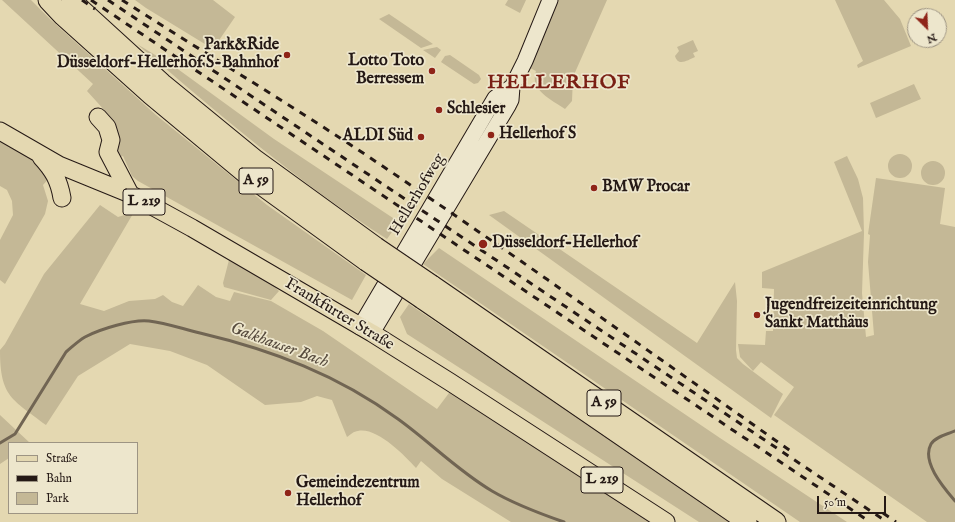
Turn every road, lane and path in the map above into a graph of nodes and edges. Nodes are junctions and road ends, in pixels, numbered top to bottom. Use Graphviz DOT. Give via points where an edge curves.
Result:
graph roads {
  1 [pos="48,0"];
  2 [pos="71,0"];
  3 [pos="550,0"];
  4 [pos="156,89"];
  5 [pos="98,117"];
  6 [pos="0,131"];
  7 [pos="108,152"];
  8 [pos="37,153"];
  9 [pos="94,178"];
  10 [pos="130,194"];
  11 [pos="62,198"];
  12 [pos="427,292"];
  13 [pos="366,330"];
  14 [pos="666,522"];
  15 [pos="747,522"];
  16 [pos="776,522"];
  1 -- 4 [label="highway, A 59" via="63,16"];
  2 -- 4 [label="highway, A 59"];
  3 -- 13 [label="street, Hellerhofweg" via="512,87 495,98"];
  4 -- 12 [label="highway, A 59, bridge" via="256,160 371,254"];
  5 -- 7 [label="main road" via="108,127"];
  6 -- 8 [label="main road, Frankfurter Straße / L 219"];
  7 -- 9 [label="main road"];
  7 -- 10 [label="main road"];
  8 -- 9 [label="main road, Frankfurter Straße / L 219" via="59,165"];
  8 -- 11 [label="main road" via="51,168 60,184"];
  9 -- 10 [label="main road, Frankfurter Straße / L 219"];
  10 -- 13 [label="main road, Frankfurter Straße / L 219"];
  12 -- 15 [label="highway, A 59"];
  12 -- 16 [label="highway, A 59"];
  13 -- 14 [label="main road, Frankfurter Straße / L 219"];
}
